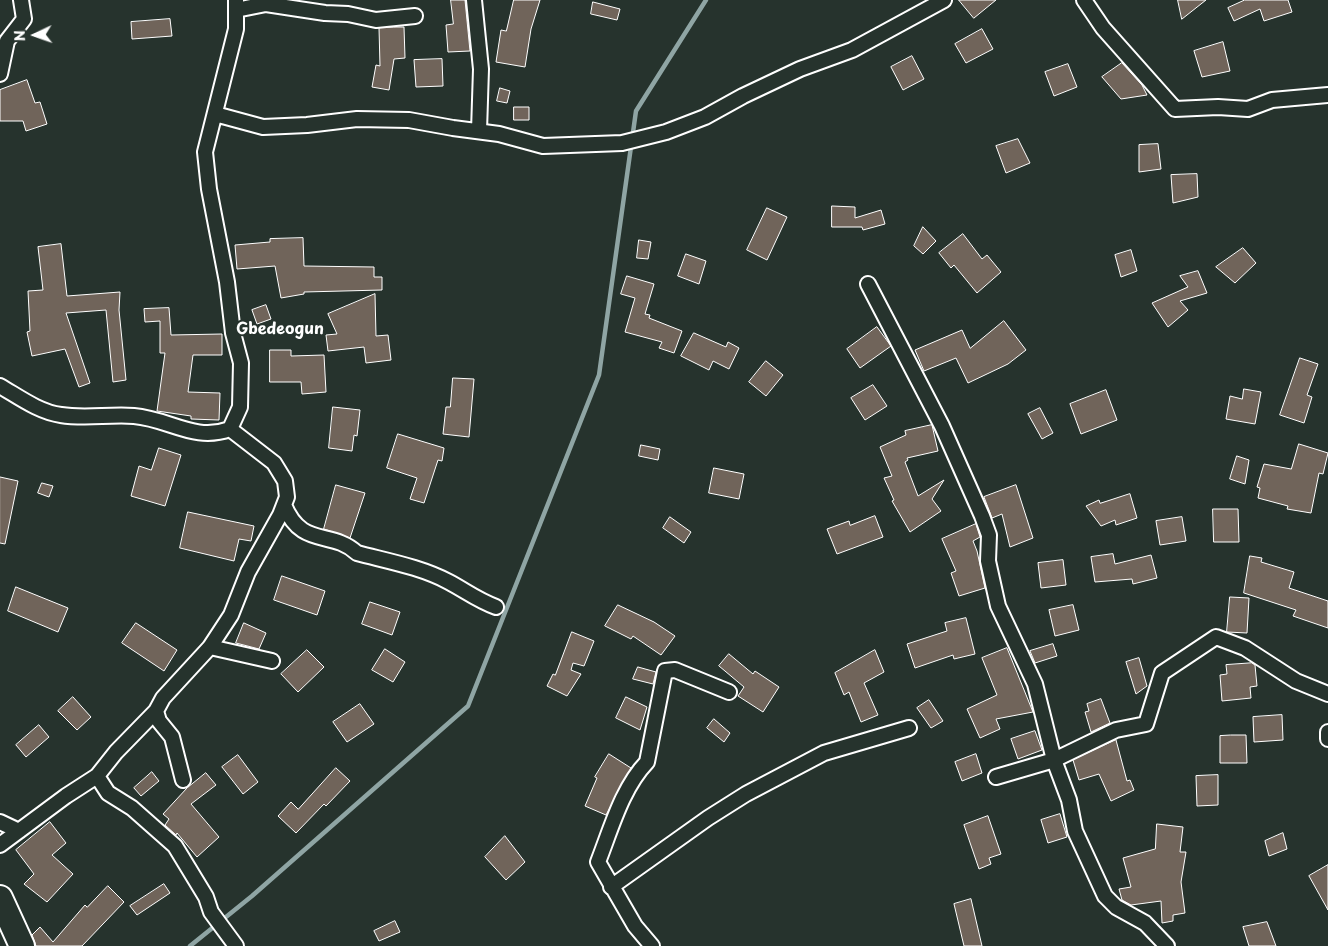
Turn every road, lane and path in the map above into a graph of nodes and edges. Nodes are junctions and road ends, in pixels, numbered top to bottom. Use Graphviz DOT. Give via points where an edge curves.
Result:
graph roads {
  1 [pos="21,0"];
  2 [pos="474,0"];
  3 [pos="944,0"];
  4 [pos="1084,0"];
  5 [pos="236,5"];
  6 [pos="415,16"];
  7 [pos="0,74"];
  8 [pos="1328,95"];
  9 [pos="215,114"];
  10 [pos="479,131"];
  11 [pos="868,284"];
  12 [pos="0,386"];
  13 [pos="230,429"];
  14 [pos="284,505"];
  15 [pos="496,607"];
  16 [pos="210,647"];
  17 [pos="272,661"];
  18 [pos="729,692"];
  19 [pos="1328,694"];
  20 [pos="156,711"];
  21 [pos="909,728"];
  22 [pos="1328,732"];
  23 [pos="1328,739"];
  24 [pos="1054,760"];
  25 [pos="97,776"];
  26 [pos="996,777"];
  27 [pos="183,780"];
  28 [pos="0,822"];
  29 [pos="19,831"];
  30 [pos="0,845"];
  31 [pos="611,886"];
  32 [pos="0,898"];
  33 [pos="22,946"];
  34 [pos="236,946"];
  35 [pos="652,946"];
  36 [pos="1167,946"];
  1 -- 7 [label="street" via="24,19 7,41"];
  2 -- 10 [label="street" via="480,69"];
  3 -- 10 [label="street" via="852,50 800,69 705,117 666,132 622,143 543,146"];
  4 -- 8 [label="street" via="1102,28 1175,108 1248,109 1272,100"];
  5 -- 6 [label="street" via="266,4 376,20"];
  5 -- 9 [label="street" via="236,29"];
  9 -- 10 [label="street" via="263,127 357,119 409,120"];
  9 -- 13 [label="street" via="205,152 233,333 241,363 240,407"];
  11 -- 24 [label="street" via="942,426 982,516 989,535 988,561 998,606 1035,684"];
  12 -- 13 [label="street" via="39,409 62,416 136,416 196,434 214,434"];
  13 -- 14 [label="street" via="274,463 285,481"];
  14 -- 15 [label="street" via="288,516 305,534 349,546 357,553 423,571 449,582 476,600"];
  14 -- 16 [label="street" via="248,572 231,615"];
  16 -- 17 [label="street"];
  16 -- 20 [label="street" via="163,698"];
  18 -- 31 [label="street" via="675,670 665,670 647,762 637,772 627,791 598,862"];
  19 -- 24 [label="street" via="1296,681 1245,648 1216,637 1162,672 1146,724 1116,730"];
  20 -- 25 [label="street"];
  20 -- 27 [label="street" via="159,722 172,737"];
  21 -- 31 [label="street" via="824,753 780,776 708,818"];
  22 -- 23 [label="street"];
  24 -- 26 [label="street"];
  24 -- 36 [label="street" via="1069,800 1075,831 1105,896 1116,907 1145,922"];
  25 -- 29 [label="street"];
  25 -- 34 [label="street" via="108,793 132,808 175,846 211,912"];
  28 -- 29 [label="street"];
  29 -- 30 [label="street"];
  31 -- 35 [label="street" via="635,926"];
  32 -- 33 [label="highway"];
}
